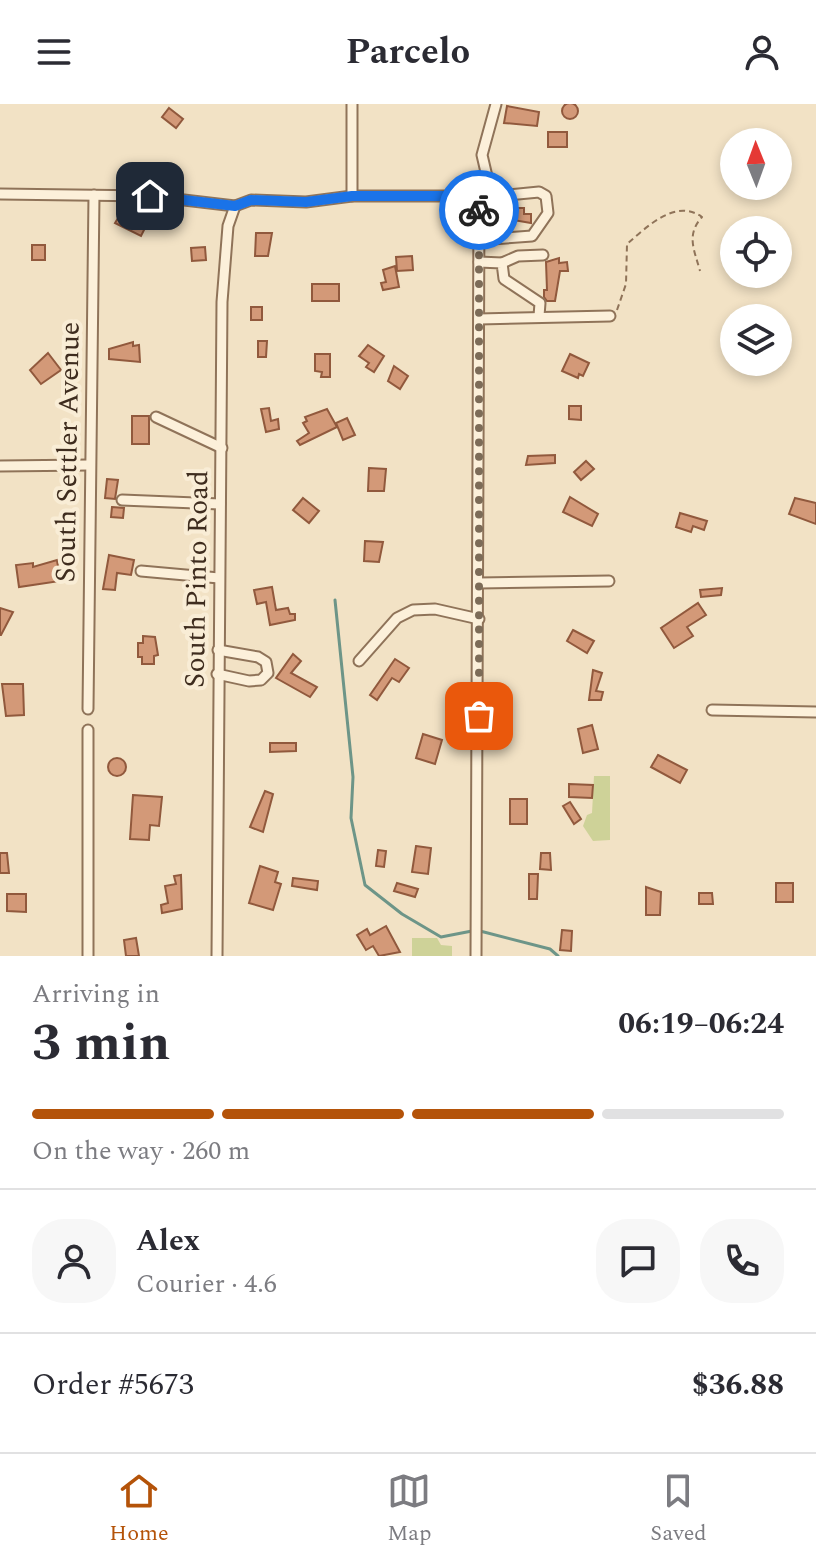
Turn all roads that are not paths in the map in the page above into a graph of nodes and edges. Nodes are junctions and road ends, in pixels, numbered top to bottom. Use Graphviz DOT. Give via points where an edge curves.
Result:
graph roads {
  1 [pos="352,104"];
  2 [pos="496,104"];
  3 [pos="0,194"];
  4 [pos="94,195"];
  5 [pos="352,196"];
  6 [pos="488,197"];
  7 [pos="235,206"];
  8 [pos="479,208"];
  9 [pos="479,240"];
  10 [pos="543,255"];
  11 [pos="479,262"];
  12 [pos="502,263"];
  13 [pos="539,316"];
  14 [pos="610,316"];
  15 [pos="479,319"];
  16 [pos="156,417"];
  17 [pos="222,448"];
  18 [pos="89,465"];
  19 [pos="0,466"];
  20 [pos="122,500"];
  21 [pos="220,504"];
  22 [pos="141,571"];
  23 [pos="219,578"];
  24 [pos="609,581"];
  25 [pos="479,583"];
  26 [pos="479,619"];
  27 [pos="218,650"];
  28 [pos="359,661"];
  29 [pos="217,674"];
  30 [pos="88,709"];
  31 [pos="712,710"];
  32 [pos="816,712"];
  33 [pos="88,730"];
  34 [pos="88,956"];
  35 [pos="217,956"];
  36 [pos="476,956"];
  1 -- 5 [label="street"];
  2 -- 6 [label="street" via="482,155"];
  3 -- 4 [label="street"];
  4 -- 7 [label="street"];
  4 -- 18 [label="street, South Settler Avenue"];
  5 -- 7 [label="street" via="306,202 251,200"];
  5 -- 8 [label="street" via="458,196"];
  6 -- 8 [label="street"];
  6 -- 9 [label="street" via="539,192 546,196 548,213 532,236"];
  7 -- 17 [label="street, South Pinto Road" via="228,226 222,302"];
  8 -- 9 [label="street"];
  9 -- 11 [label="street"];
  10 -- 12 [label="street"];
  11 -- 12 [label="street"];
  11 -- 15 [label="street"];
  12 -- 13 [label="street" via="507,283 540,303"];
  13 -- 14 [label="street"];
  13 -- 15 [label="street"];
  15 -- 25 [label="street"];
  16 -- 17 [label="street"];
  17 -- 21 [label="street, South Pinto Road"];
  18 -- 19 [label="street"];
  18 -- 30 [label="street, South Settler Avenue"];
  20 -- 21 [label="street"];
  21 -- 23 [label="street, South Pinto Road"];
  22 -- 23 [label="street"];
  23 -- 27 [label="street, South Pinto Road"];
  24 -- 25 [label="street"];
  25 -- 26 [label="street"];
  26 -- 28 [label="street" via="413,610 397,618"];
  26 -- 36 [label="street"];
  27 -- 29 [label="street, South Pinto Road"];
  27 -- 29 [label="street" via="258,657 266,662 268,673 249,681"];
  29 -- 35 [label="street, South Pinto Road"];
  31 -- 32 [label="street"];
  33 -- 34 [label="street"];
}
